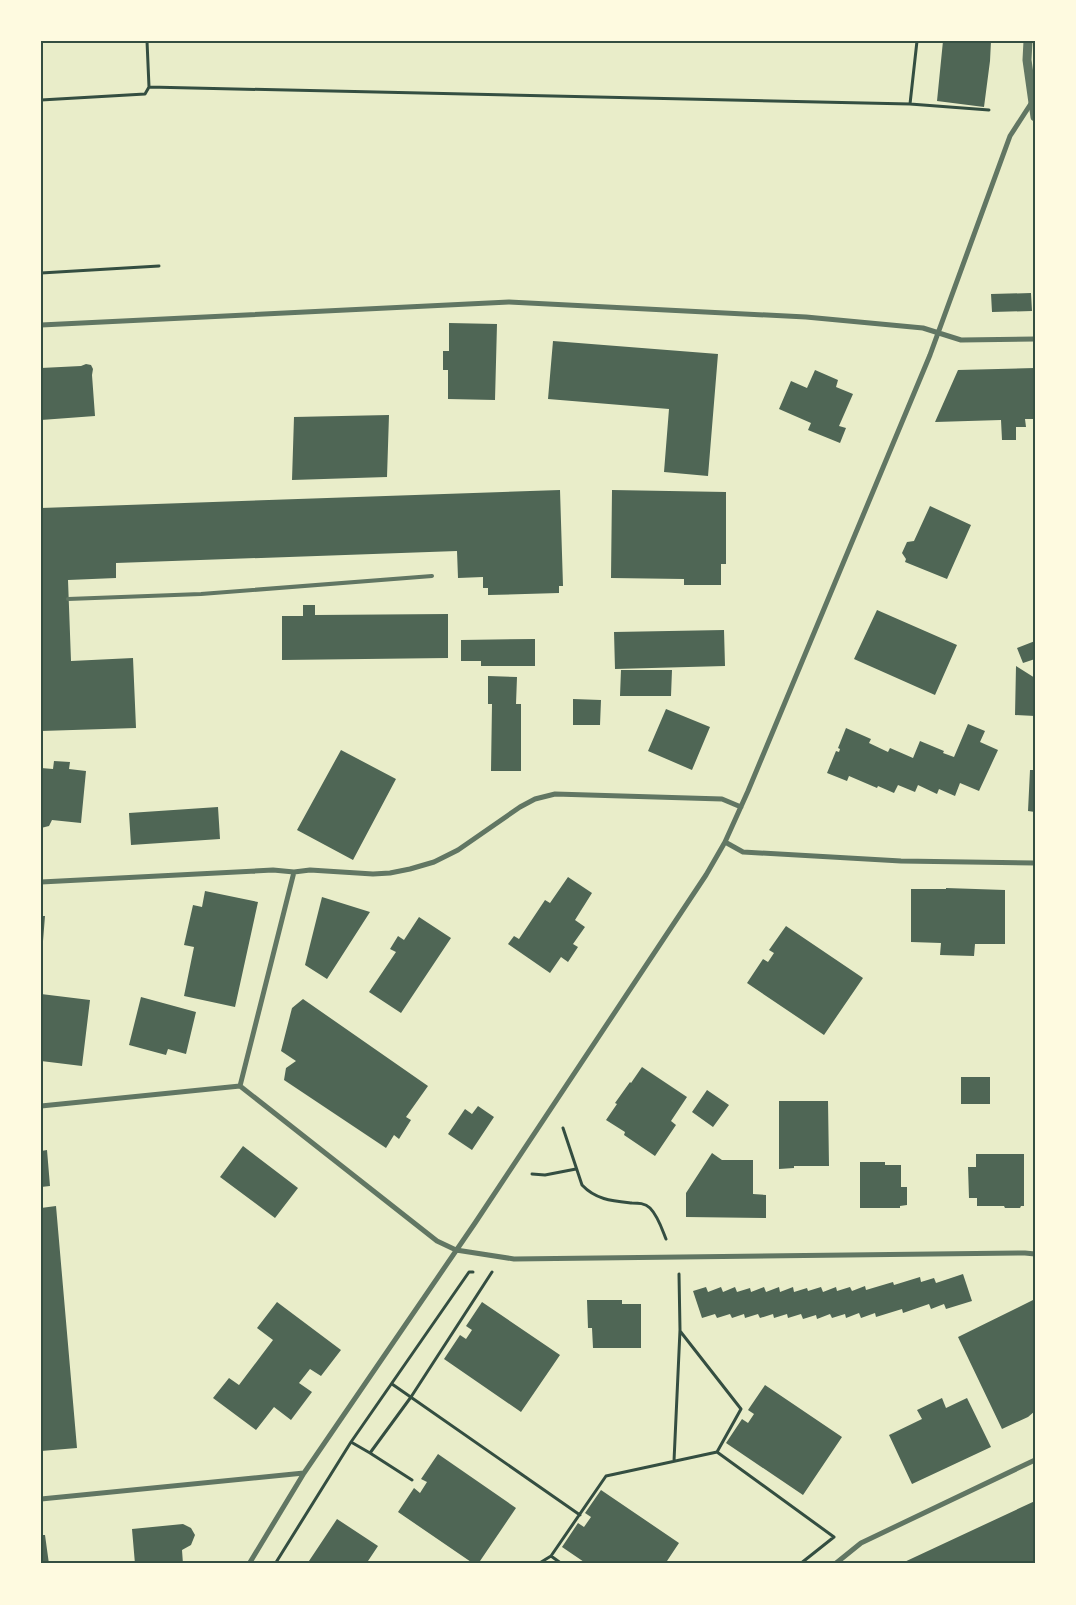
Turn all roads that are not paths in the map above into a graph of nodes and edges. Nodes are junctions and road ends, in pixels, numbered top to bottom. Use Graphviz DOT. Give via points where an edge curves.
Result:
graph roads {
  1 [pos="1028,41"];
  2 [pos="1032,102"];
  3 [pos="1035,117"];
  4 [pos="41,325"];
  5 [pos="938,334"];
  6 [pos="1035,339"];
  7 [pos="432,576"];
  8 [pos="68,599"];
  9 [pos="741,807"];
  10 [pos="725,842"];
  11 [pos="1035,863"];
  12 [pos="294,872"];
  13 [pos="41,882"];
  14 [pos="240,1086"];
  15 [pos="41,1106"];
  16 [pos="456,1250"];
  17 [pos="1035,1254"];
  18 [pos="1035,1460"];
  19 [pos="304,1473"];
  20 [pos="41,1499"];
  21 [pos="249,1564"];
  22 [pos="835,1564"];
  1 -- 2 [label="street"];
  2 -- 3 [label="street"];
  2 -- 5 [label="street" via="1010,136"];
  4 -- 5 [label="street" via="509,302 806,317 922,328"];
  5 -- 6 [label="street" via="960,340"];
  5 -- 9 [label="street"];
  7 -- 8 [label="lane" via="201,594"];
  9 -- 10 [label="street"];
  9 -- 12 [label="street" via="722,799 555,794 520,807 458,850 434,862 390,873"];
  10 -- 11 [label="street" via="743,852 901,861"];
  10 -- 16 [label="street"];
  12 -- 13 [label="street" via="224,871"];
  12 -- 14 [label="street"];
  14 -- 15 [label="street"];
  14 -- 16 [label="street" via="437,1241"];
  16 -- 17 [label="street" via="514,1259"];
  16 -- 19 [label="street"];
  18 -- 22 [label="street" via="861,1543"];
  19 -- 20 [label="street"];
  19 -- 21 [label="street"];
}
